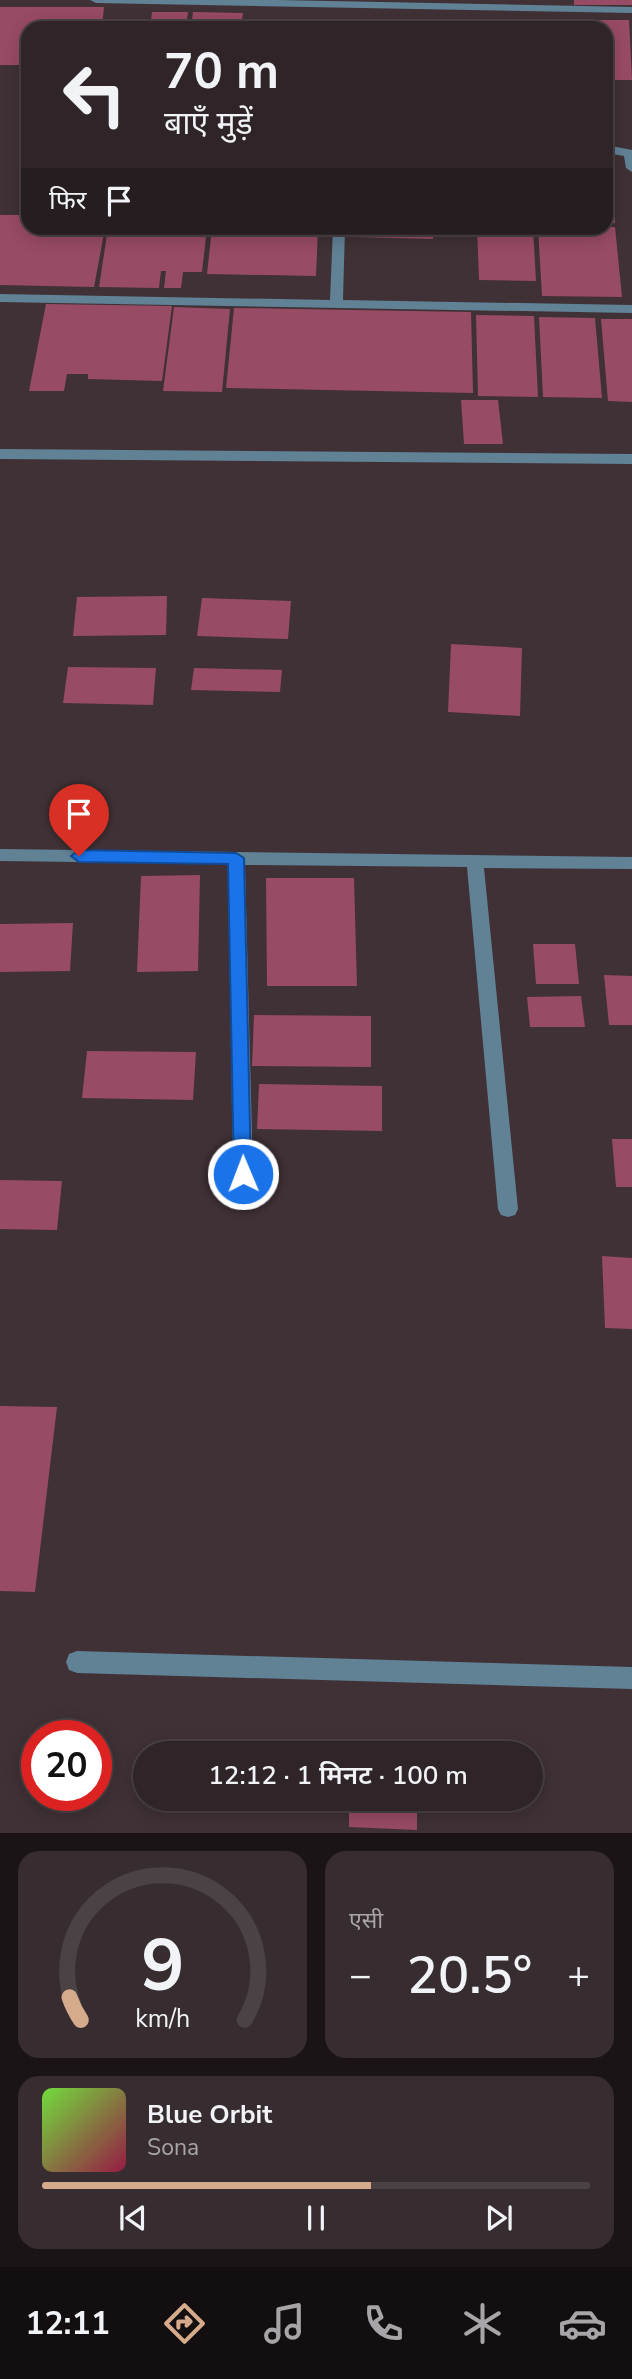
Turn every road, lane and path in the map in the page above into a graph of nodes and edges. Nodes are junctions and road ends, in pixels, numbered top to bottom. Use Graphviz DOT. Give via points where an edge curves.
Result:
graph roads {
  1 [pos="96,0"];
  2 [pos="632,10"];
  3 [pos="613,150"];
  4 [pos="632,168"];
  5 [pos="340,235"];
  6 [pos="0,298"];
  7 [pos="336,304"];
  8 [pos="632,309"];
  9 [pos="0,454"];
  10 [pos="632,459"];
  11 [pos="0,855"];
  12 [pos="236,858"];
  13 [pos="475,862"];
  14 [pos="632,863"];
  15 [pos="243,1174"];
  16 [pos="508,1209"];
  17 [pos="77,1662"];
  18 [pos="632,1678"];
  1 -- 2 [label="street"];
  3 -- 4 [label="street" via="629,153"];
  5 -- 7 [label="street"];
  6 -- 7 [label="street"];
  7 -- 8 [label="street"];
  9 -- 10 [label="street"];
  11 -- 12 [label="street"];
  12 -- 13 [label="street"];
  12 -- 15 [label="street"];
  13 -- 14 [label="street"];
  13 -- 16 [label="street"];
  17 -- 18 [label="street"];
}
